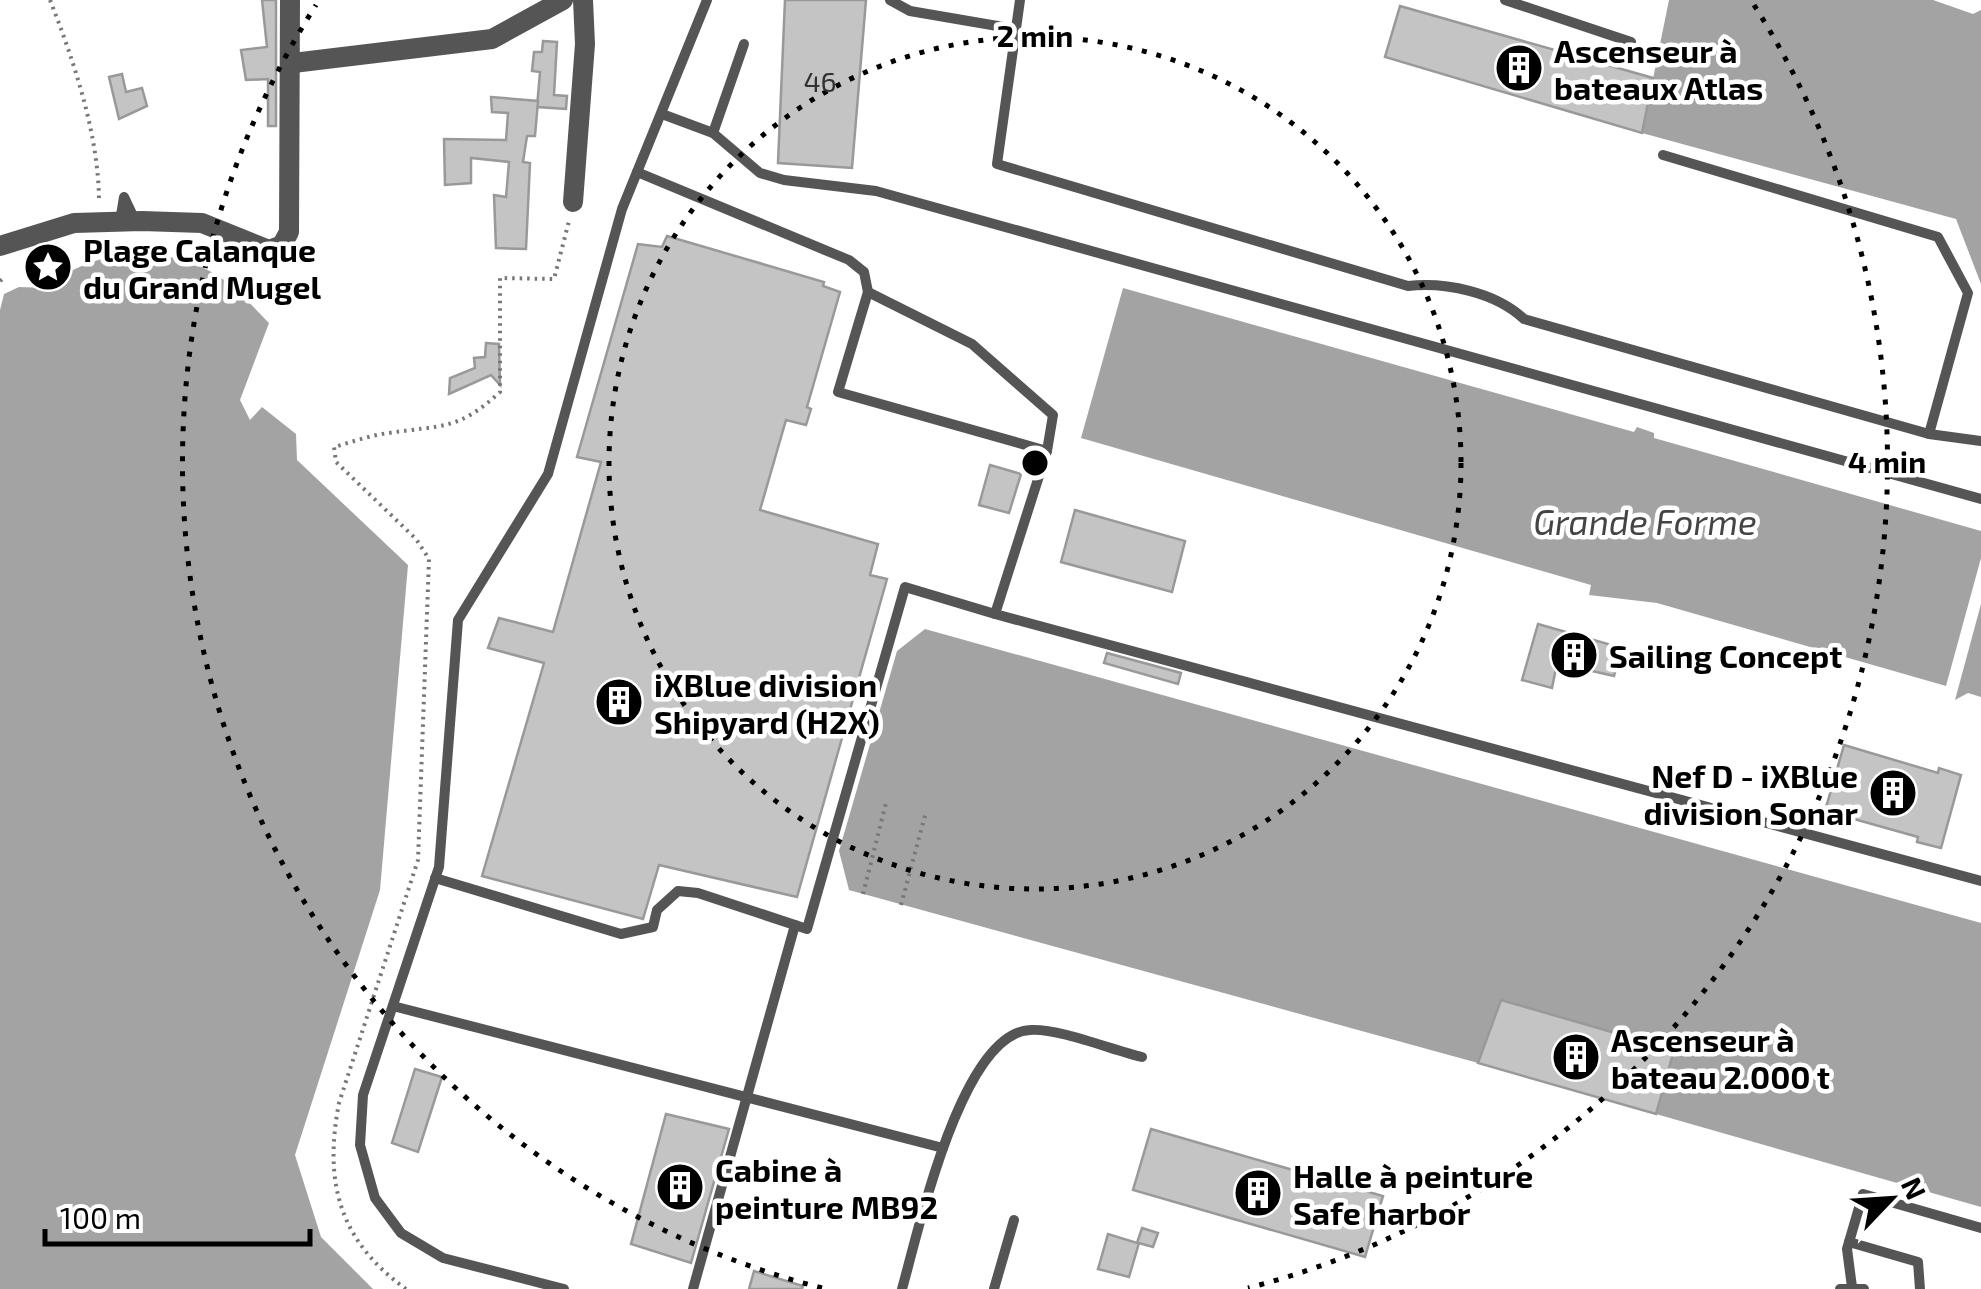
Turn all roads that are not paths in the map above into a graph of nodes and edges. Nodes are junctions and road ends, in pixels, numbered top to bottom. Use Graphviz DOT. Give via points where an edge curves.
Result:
graph roads {
  1 [pos="290,0"];
  2 [pos="562,0"];
  3 [pos="584,0"];
  4 [pos="707,0"];
  5 [pos="890,0"];
  6 [pos="1020,0"];
  7 [pos="1505,0"];
  8 [pos="1015,30"];
  9 [pos="1630,42"];
  10 [pos="744,44"];
  11 [pos="292,62"];
  12 [pos="662,114"];
  13 [pos="713,133"];
  14 [pos="1662,155"];
  15 [pos="636,172"];
  16 [pos="573,202"];
  17 [pos="0,246"];
  18 [pos="868,292"];
  19 [pos="1929,434"];
  20 [pos="1981,441"];
  21 [pos="1047,451"];
  22 [pos="1981,499"];
  23 [pos="996,614"];
  24 [pos="435,878"];
  25 [pos="1981,881"];
  26 [pos="796,925"];
  27 [pos="392,1006"];
  28 [pos="1142,1058"];
  29 [pos="746,1101"];
  30 [pos="943,1148"];
  31 [pos="1014,1220"];
  32 [pos="1981,1228"];
  33 [pos="1849,1242"];
  34 [pos="1846,1288"];
  35 [pos="564,1289"];
  36 [pos="693,1289"];
  37 [pos="902,1289"];
  38 [pos="994,1289"];
  39 [pos="1864,1289"];
  40 [pos="1920,1289"];
  1 -- 11 [label="street"];
  2 -- 11 [label="street" via="502,35"];
  3 -- 16 [label="street"];
  4 -- 12 [label="lane"];
  5 -- 8 [label="lane" via="910,11"];
  6 -- 8 [label="lane"];
  7 -- 9 [label="lane"];
  8 -- 19 [label="lane" via="997,164 1408,286 1432,284 1506,302 1524,318"];
  10 -- 13 [label="lane"];
  11 -- 17 [label="street" via="289,232 282,245 270,250 202,222 74,223"];
  12 -- 13 [label="lane"];
  12 -- 15 [label="lane"];
  13 -- 22 [label="lane" via="760,172 784,180 876,190"];
  14 -- 19 [label="lane" via="1938,237 1968,294"];
  15 -- 18 [label="lane" via="850,260 864,272"];
  15 -- 24 [label="lane" via="548,474 458,620"];
  18 -- 21 [label="lane" via="972,344 1053,416"];
  18 -- 21 [label="lane" via="838,392"];
  19 -- 20 [label="lane"];
  21 -- 23 [label="lane"];
  23 -- 25 [label="lane"];
  23 -- 26 [label="lane" via="905,587 807,928"];
  24 -- 26 [label="lane" via="621,934 653,927 657,910 678,891"];
  24 -- 27 [label="lane"];
  26 -- 29 [label="lane"];
  27 -- 29 [label="lane"];
  27 -- 35 [label="lane" via="363,1095 360,1145 374,1198 401,1233 444,1258"];
  28 -- 30 [label="lane" via="1032,1029 1012,1034 992,1048"];
  29 -- 30 [label="lane"];
  29 -- 36 [label="lane"];
  30 -- 37 [label="lane"];
  31 -- 38 [label="lane"];
  32 -- 33 [label="lane" via="1863,1194"];
  33 -- 34 [label="lane"];
  33 -- 40 [label="lane" via="1918,1262"];
  34 -- 39 [label="lane"];
}
